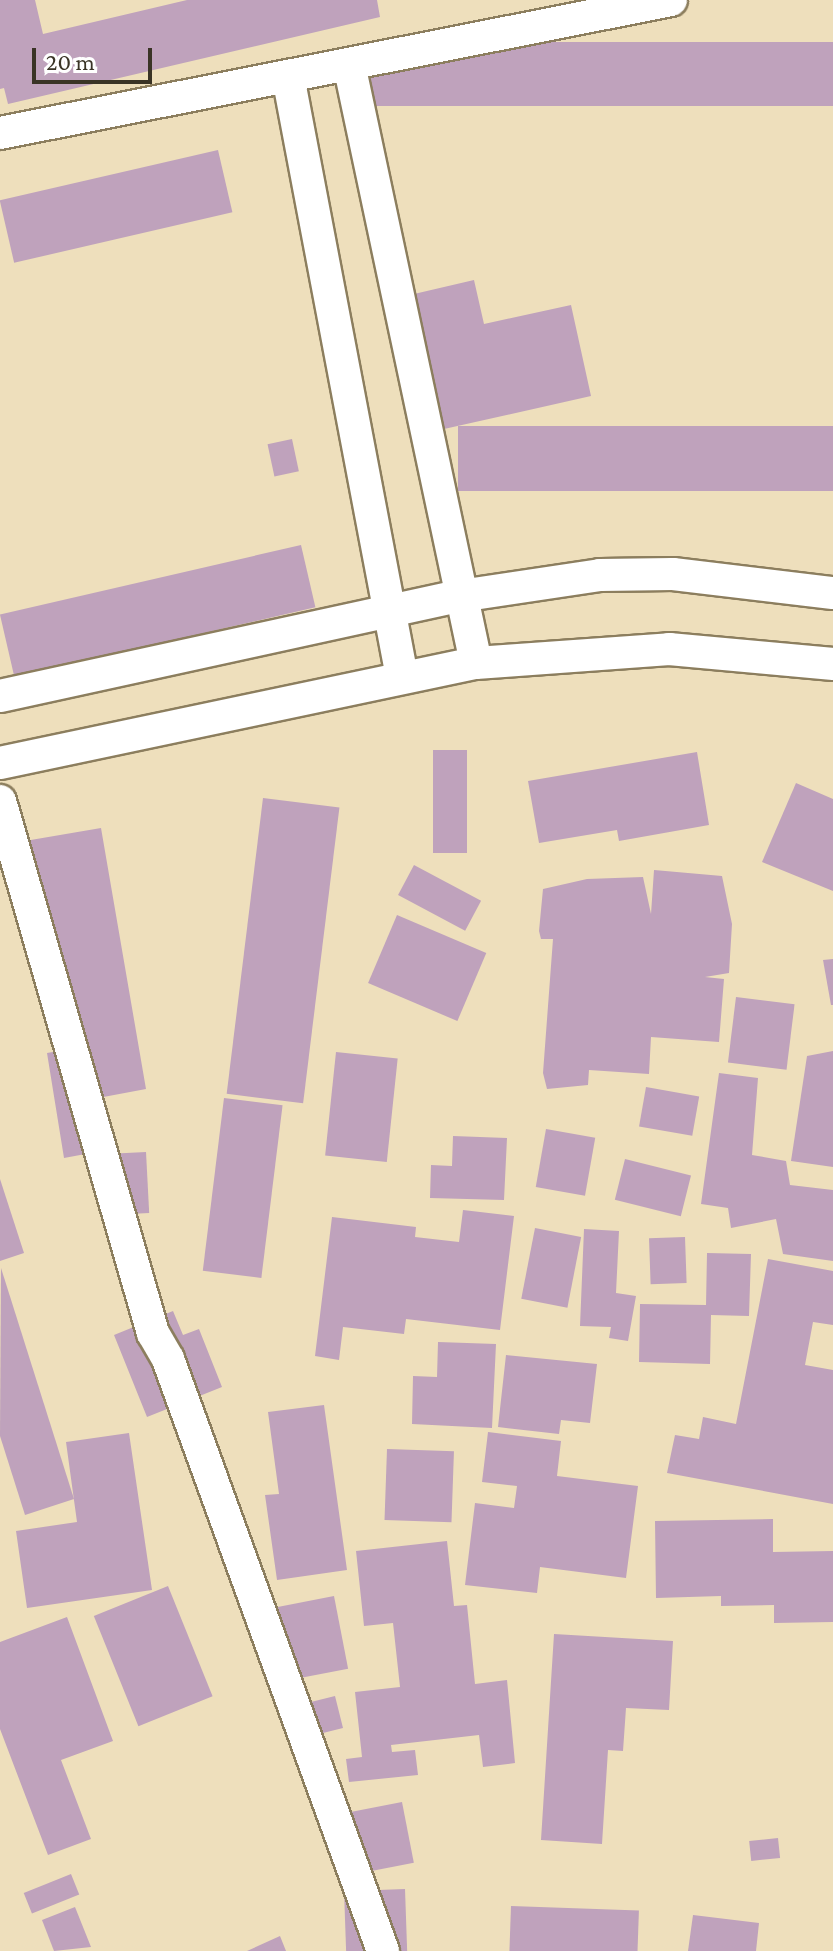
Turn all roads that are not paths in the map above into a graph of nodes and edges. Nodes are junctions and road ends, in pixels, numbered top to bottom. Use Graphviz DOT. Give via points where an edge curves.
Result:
graph roads {
  1 [pos="671,0"];
  2 [pos="349,64"];
  3 [pos="288,76"];
  4 [pos="0,133"];
  5 [pos="833,593"];
  6 [pos="460,596"];
  7 [pos="387,612"];
  8 [pos="476,663"];
  9 [pos="833,664"];
  10 [pos="402,677"];
  11 [pos="0,696"];
  12 [pos="0,763"];
  13 [pos="0,801"];
  14 [pos="383,1951"];
  1 -- 2 [label="street"];
  2 -- 3 [label="street"];
  2 -- 6 [label="street"];
  3 -- 4 [label="street"];
  3 -- 7 [label="street"];
  5 -- 6 [label="street" via="644,574 600,575"];
  6 -- 7 [label="street"];
  6 -- 8 [label="street"];
  7 -- 10 [label="street"];
  7 -- 11 [label="street"];
  8 -- 9 [label="street" via="669,649"];
  8 -- 10 [label="street"];
  10 -- 12 [label="street"];
  13 -- 14 [label="street" via="153,1333 168,1359"];
}
